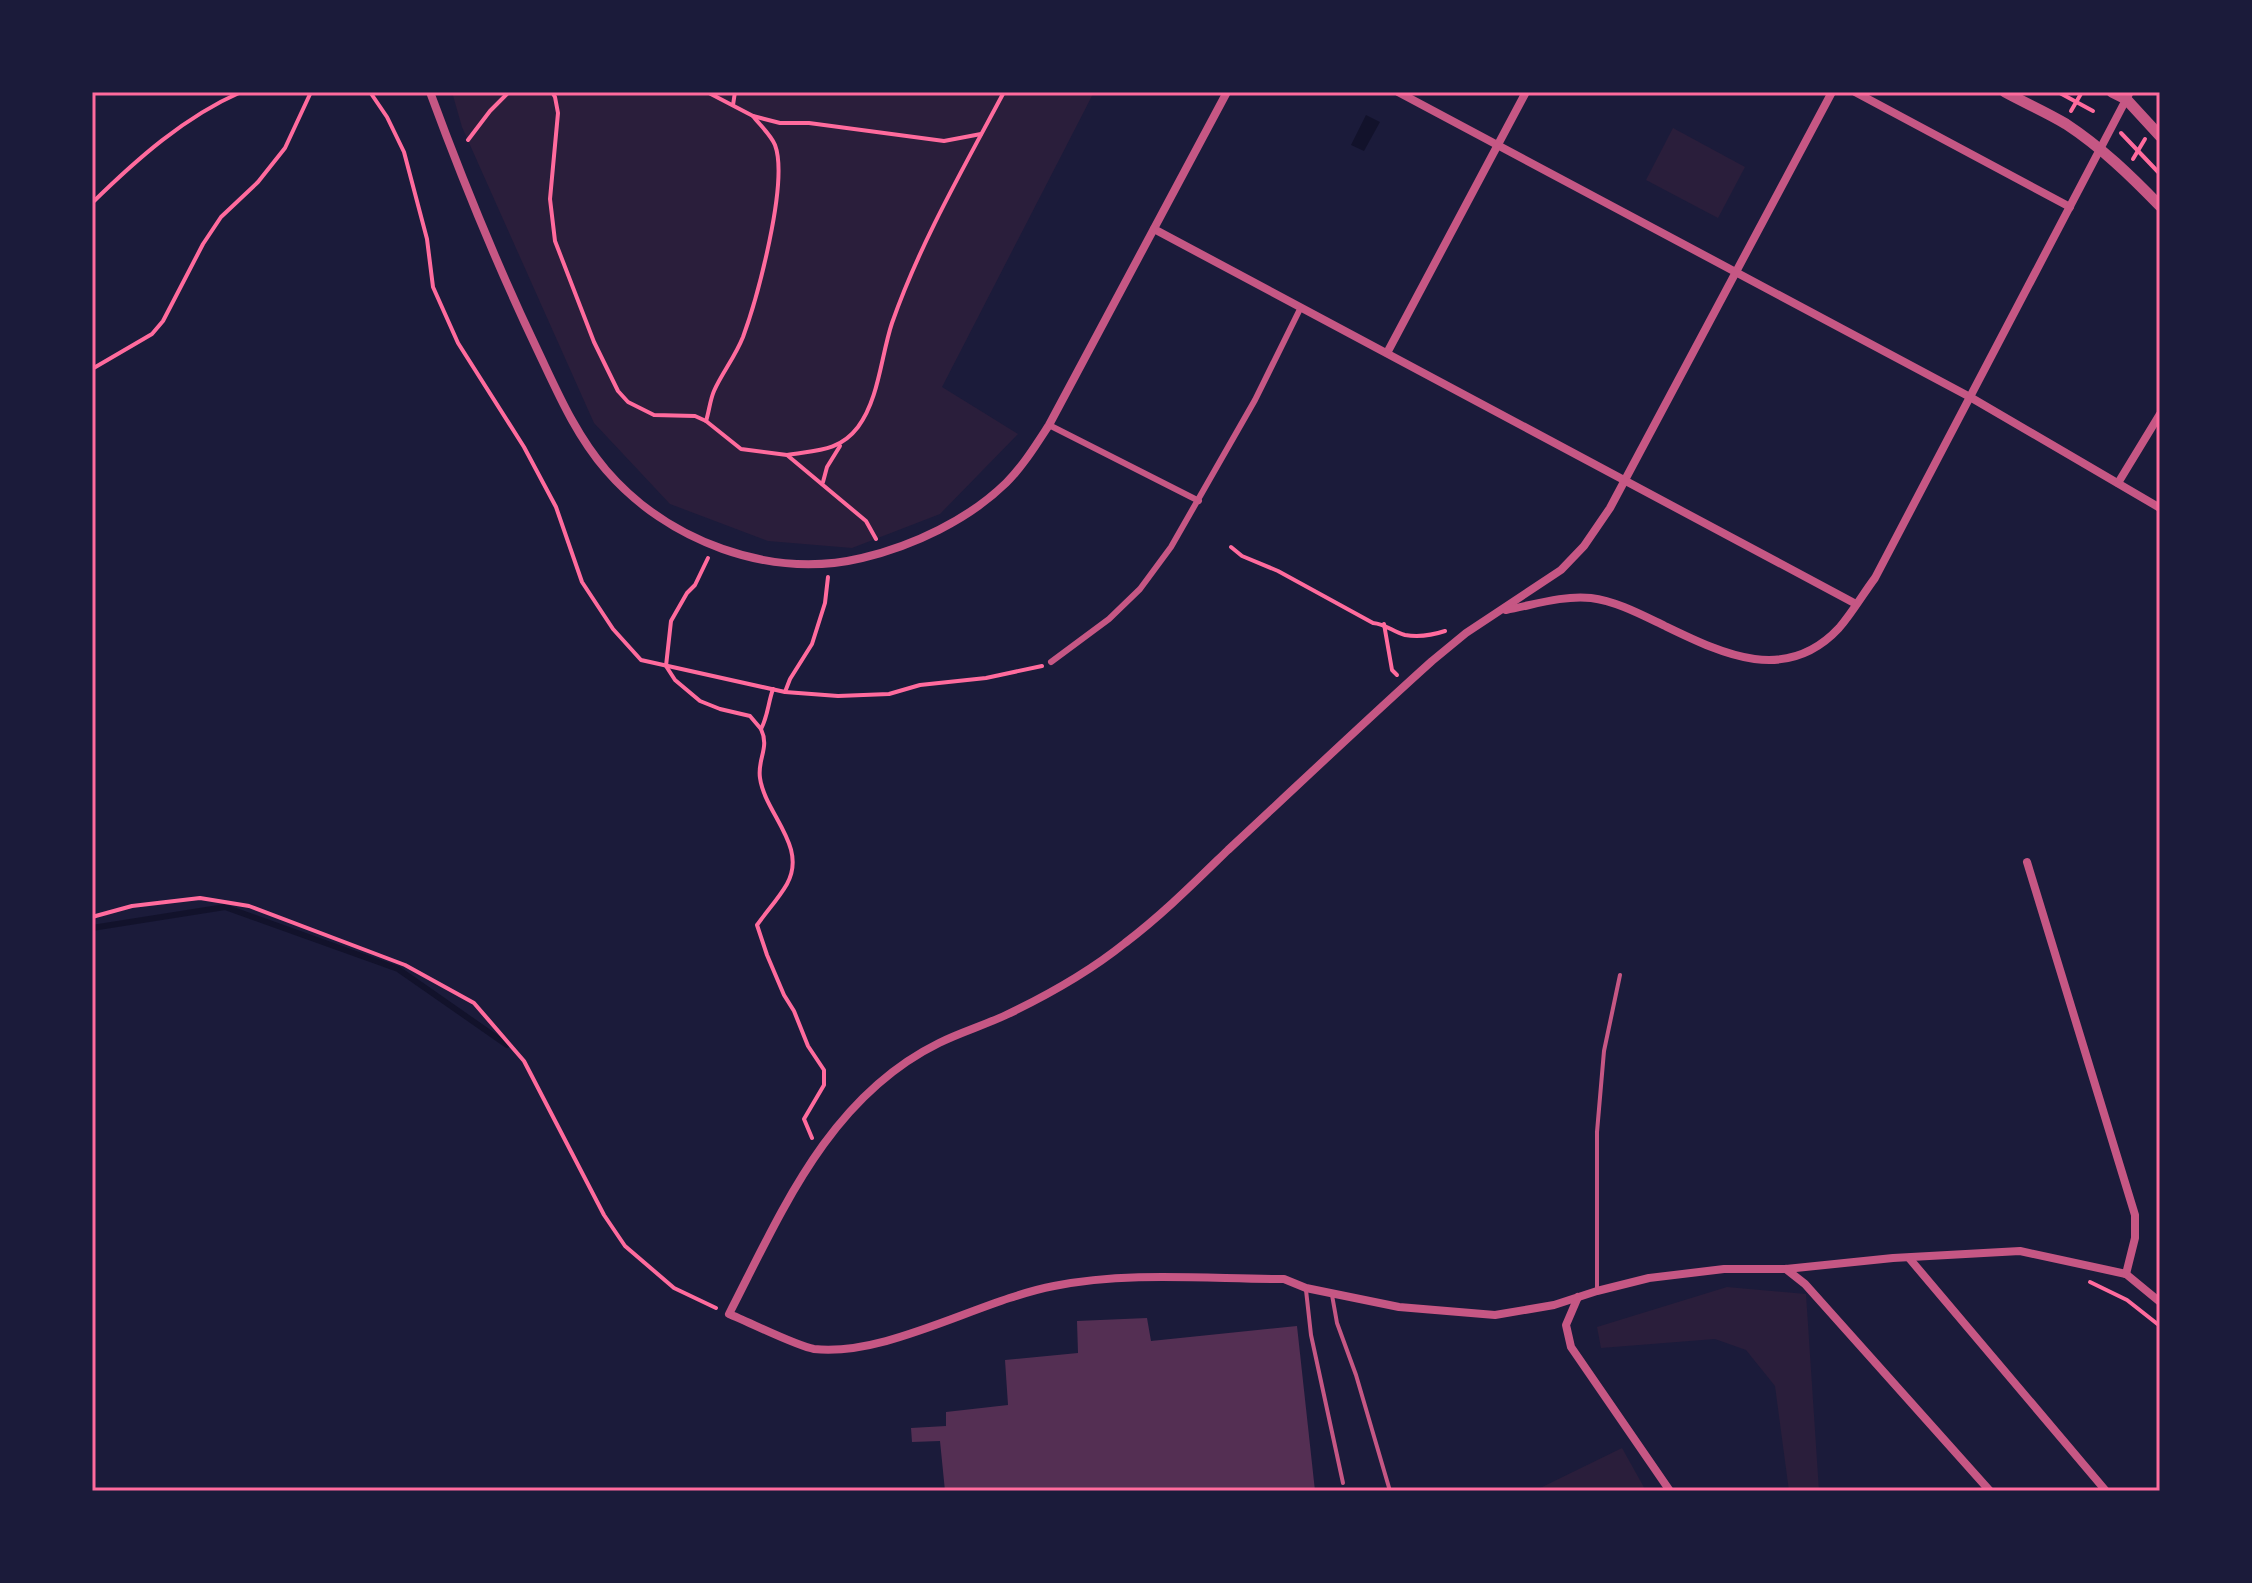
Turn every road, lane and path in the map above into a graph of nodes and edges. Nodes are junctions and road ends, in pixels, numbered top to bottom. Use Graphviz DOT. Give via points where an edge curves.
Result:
graph roads {
  1 [pos="241,92"];
  2 [pos="311,92"];
  3 [pos="430,92"];
  4 [pos="509,92"];
  5 [pos="552,92"];
  6 [pos="707,92"];
  7 [pos="735,92"];
  8 [pos="1004,92"];
  9 [pos="1227,92"];
  10 [pos="1398,92"];
  11 [pos="1526,92"];
  12 [pos="1832,92"];
  13 [pos="1855,92"];
  14 [pos="2005,92"];
  15 [pos="2058,92"];
  16 [pos="2082,92"];
  17 [pos="2112,92"];
  18 [pos="2128,96"];
  19 [pos="2076,102"];
  20 [pos="733,105"];
  21 [pos="2093,111"];
  22 [pos="2069,115"];
  23 [pos="753,116"];
  24 [pos="2119,131"];
  25 [pos="981,134"];
  26 [pos="2146,136"];
  27 [pos="2160,136"];
  28 [pos="468,140"];
  29 [pos="1498,144"];
  30 [pos="2100,149"];
  31 [pos="2138,151"];
  32 [pos="2131,162"];
  33 [pos="2160,174"];
  34 [pos="92,203"];
  35 [pos="2160,206"];
  36 [pos="2070,207"];
  37 [pos="1154,229"];
  38 [pos="1736,272"];
  39 [pos="1301,307"];
  40 [pos="1387,353"];
  41 [pos="92,369"];
  42 [pos="1970,397"];
  43 [pos="2160,414"];
  44 [pos="706,421"];
  45 [pos="1049,425"];
  46 [pos="840,446"];
  47 [pos="787,455"];
  48 [pos="1625,480"];
  49 [pos="823,482"];
  50 [pos="2118,483"];
  51 [pos="1199,501"];
  52 [pos="2160,508"];
  53 [pos="876,539"];
  54 [pos="715,546"];
  55 [pos="1231,547"];
  56 [pos="832,564"];
  57 [pos="1856,604"];
  58 [pos="1501,611"];
  59 [pos="1384,624"];
  60 [pos="1466,633"];
  61 [pos="1051,662"];
  62 [pos="1405,685"];
  63 [pos="773,689"];
  64 [pos="785,692"];
  65 [pos="761,729"];
  66 [pos="2027,862"];
  67 [pos="92,917"];
  68 [pos="1620,975"];
  69 [pos="817,1150"];
  70 [pos="1909,1258"];
  71 [pos="1786,1269"];
  72 [pos="2126,1274"];
  73 [pos="2083,1280"];
  74 [pos="1306,1288"];
  75 [pos="1597,1291"];
  76 [pos="1331,1293"];
  77 [pos="1578,1297"];
  78 [pos="2160,1302"];
  79 [pos="729,1314"];
  80 [pos="2160,1326"];
  81 [pos="1343,1483"];
  82 [pos="1390,1491"];
  83 [pos="1670,1491"];
  84 [pos="1990,1491"];
  85 [pos="2106,1491"];
  1 -- 34 [label="path" via="166,136"];
  2 -- 41 [label="path" via="285,148 221,217 163,321 152,334"];
  3 -- 54 [label="street" via="512,296 578,430 607,471 645,507"];
  4 -- 28 [label="path"];
  5 -- 44 [label="path" via="558,113 550,199 555,241 594,342 628,402 654,415"];
  6 -- 20 [label="path"];
  7 -- 20 [label="path"];
  8 -- 25 [label="path"];
  9 -- 37 [label="street"];
  10 -- 29 [label="street"];
  11 -- 29 [label="street"];
  12 -- 38 [label="street"];
  13 -- 36 [label="street"];
  14 -- 30 [label="street"];
  15 -- 19 [label="path"];
  16 -- 19 [label="path"];
  17 -- 18 [label="street"];
  18 -- 27 [label="street"];
  18 -- 30 [label="street"];
  19 -- 21 [label="path"];
  19 -- 22 [label="path"];
  20 -- 23 [label="path"];
  23 -- 25 [label="path" via="944,141"];
  23 -- 44 [label="path" via="775,143 777,197 743,336 713,392"];
  24 -- 31 [label="path"];
  25 -- 46 [label="path" via="916,264 859,426"];
  26 -- 31 [label="path"];
  29 -- 38 [label="street"];
  29 -- 40 [label="street"];
  30 -- 35 [label="street"];
  30 -- 36 [label="street"];
  31 -- 32 [label="path"];
  31 -- 33 [label="path"];
  36 -- 42 [label="street"];
  37 -- 39 [label="street"];
  37 -- 45 [label="street"];
  38 -- 42 [label="street"];
  38 -- 48 [label="street"];
  39 -- 40 [label="street"];
  39 -- 51 [label="street"];
  40 -- 48 [label="street"];
  42 -- 50 [label="street"];
  42 -- 57 [label="street" via="1875,578"];
  43 -- 50 [label="street"];
  44 -- 47 [label="path" via="741,449"];
  45 -- 51 [label="street"];
  45 -- 56 [label="street" via="1004,485 960,516 877,555"];
  46 -- 47 [label="path"];
  46 -- 49 [label="path"];
  47 -- 49 [label="path"];
  48 -- 57 [label="street"];
  48 -- 58 [label="street" via="1584,546 1561,570"];
  49 -- 53 [label="path" via="866,521"];
  50 -- 52 [label="street"];
  51 -- 61 [label="street" via="1140,589"];
  54 -- 56 [label="street" via="764,559"];
  54 -- 65 [label="path" via="671,621 666,666 700,701 750,716"];
  55 -- 59 [label="path" via="1373,623"];
  56 -- 64 [label="path" via="812,644"];
  57 -- 58 [label="street" via="1815,648 1763,661 1715,651 1635,611 1592,598"];
  58 -- 60 [label="street"];
  59 -- 60 [label="path" via="1403,634 1448,629"];
  59 -- 62 [label="path" via="1392,670"];
  60 -- 62 [label="street"];
  62 -- 69 [label="street" via="1124,944 1076,978 938,1043 895,1070 846,1114"];
  63 -- 65 [label="path"];
  65 -- 69 [label="path" via="766,740 760,778 794,860 788,882 757,925 784,995 824,1070 824,1085 804,1119"];
  66 -- 72 [label="street" via="2135,1215"];
  67 -- 79 [label="path" via="200,898 249,906 405,965 474,1003 524,1061 625,1246 674,1288"];
  68 -- 75 [label="lane" via="1604,1051 1597,1132"];
  69 -- 79 [label="street"];
  70 -- 71 [label="street"];
  70 -- 72 [label="street" via="2020,1251"];
  70 -- 85 [label="street"];
  71 -- 75 [label="street" via="1724,1269"];
  71 -- 84 [label="street"];
  72 -- 78 [label="street"];
  73 -- 80 [label="path" via="2127,1300"];
  74 -- 76 [label="street"];
  74 -- 79 [label="street" via="1284,1279 1129,1278 1056,1285 900,1337 812,1349"];
  74 -- 81 [label="lane"];
  75 -- 77 [label="street"];
  76 -- 77 [label="street" via="1399,1307 1495,1315"];
  76 -- 82 [label="lane"];
  77 -- 83 [label="street" via="1566,1325 1571,1347"];
}
